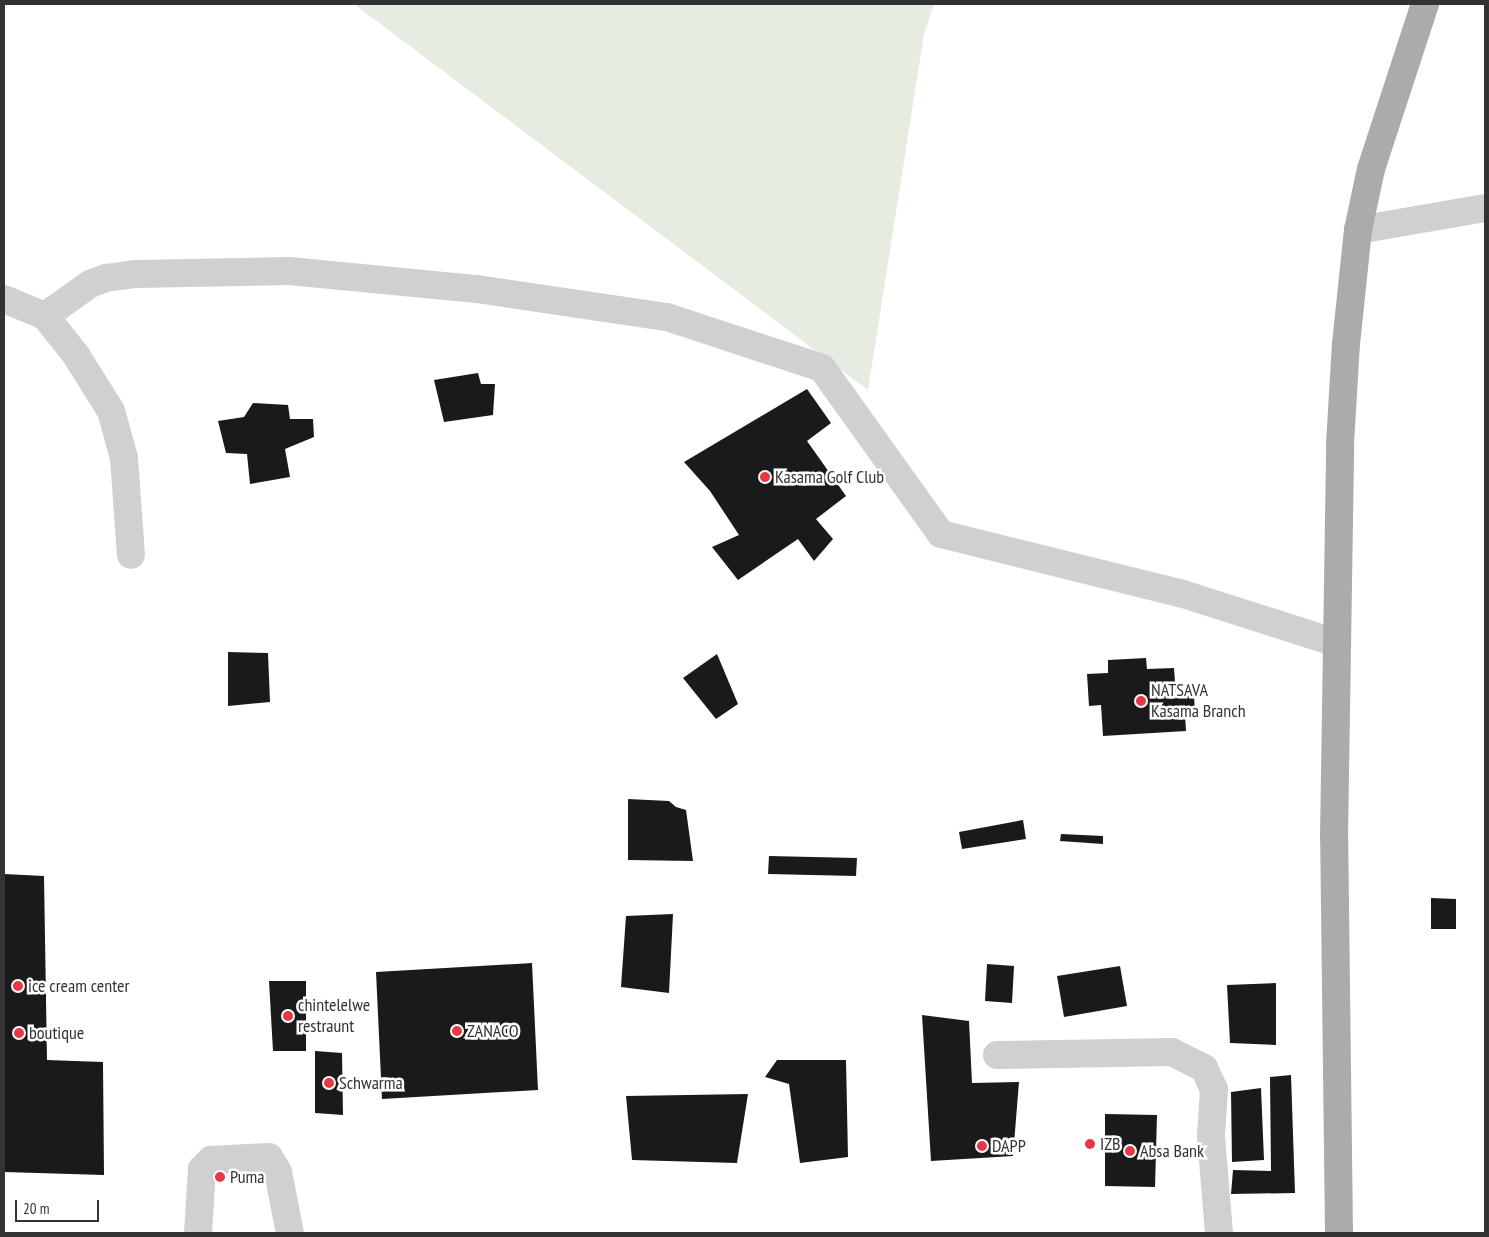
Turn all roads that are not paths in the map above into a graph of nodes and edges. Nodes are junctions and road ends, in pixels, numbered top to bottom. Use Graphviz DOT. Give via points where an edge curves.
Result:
graph roads {
  1 [pos="1425,4"];
  2 [pos="1485,208"];
  3 [pos="1358,230"];
  4 [pos="4,299"];
  5 [pos="45,316"];
  6 [pos="131,555"];
  7 [pos="1337,643"];
  8 [pos="997,1055"];
  9 [pos="198,1233"];
  10 [pos="290,1233"];
  11 [pos="1219,1233"];
  12 [pos="1339,1233"];
  1 -- 3 [label="main road" via="1371,169"];
  2 -- 3 [label="street"];
  3 -- 7 [label="main road" via="1340,444"];
  4 -- 5 [label="street"];
  5 -- 6 [label="street" via="76,355 111,411 124,458"];
  5 -- 7 [label="street" via="90,284 106,278 136,274 290,271 477,289 667,317 822,368 941,534 1182,594"];
  7 -- 12 [label="main road" via="1334,838"];
  8 -- 11 [label="street" via="1172,1052 1204,1068 1214,1089 1211,1136"];
  9 -- 10 [label="street" via="202,1170 211,1160 269,1158 278,1172"];
}
